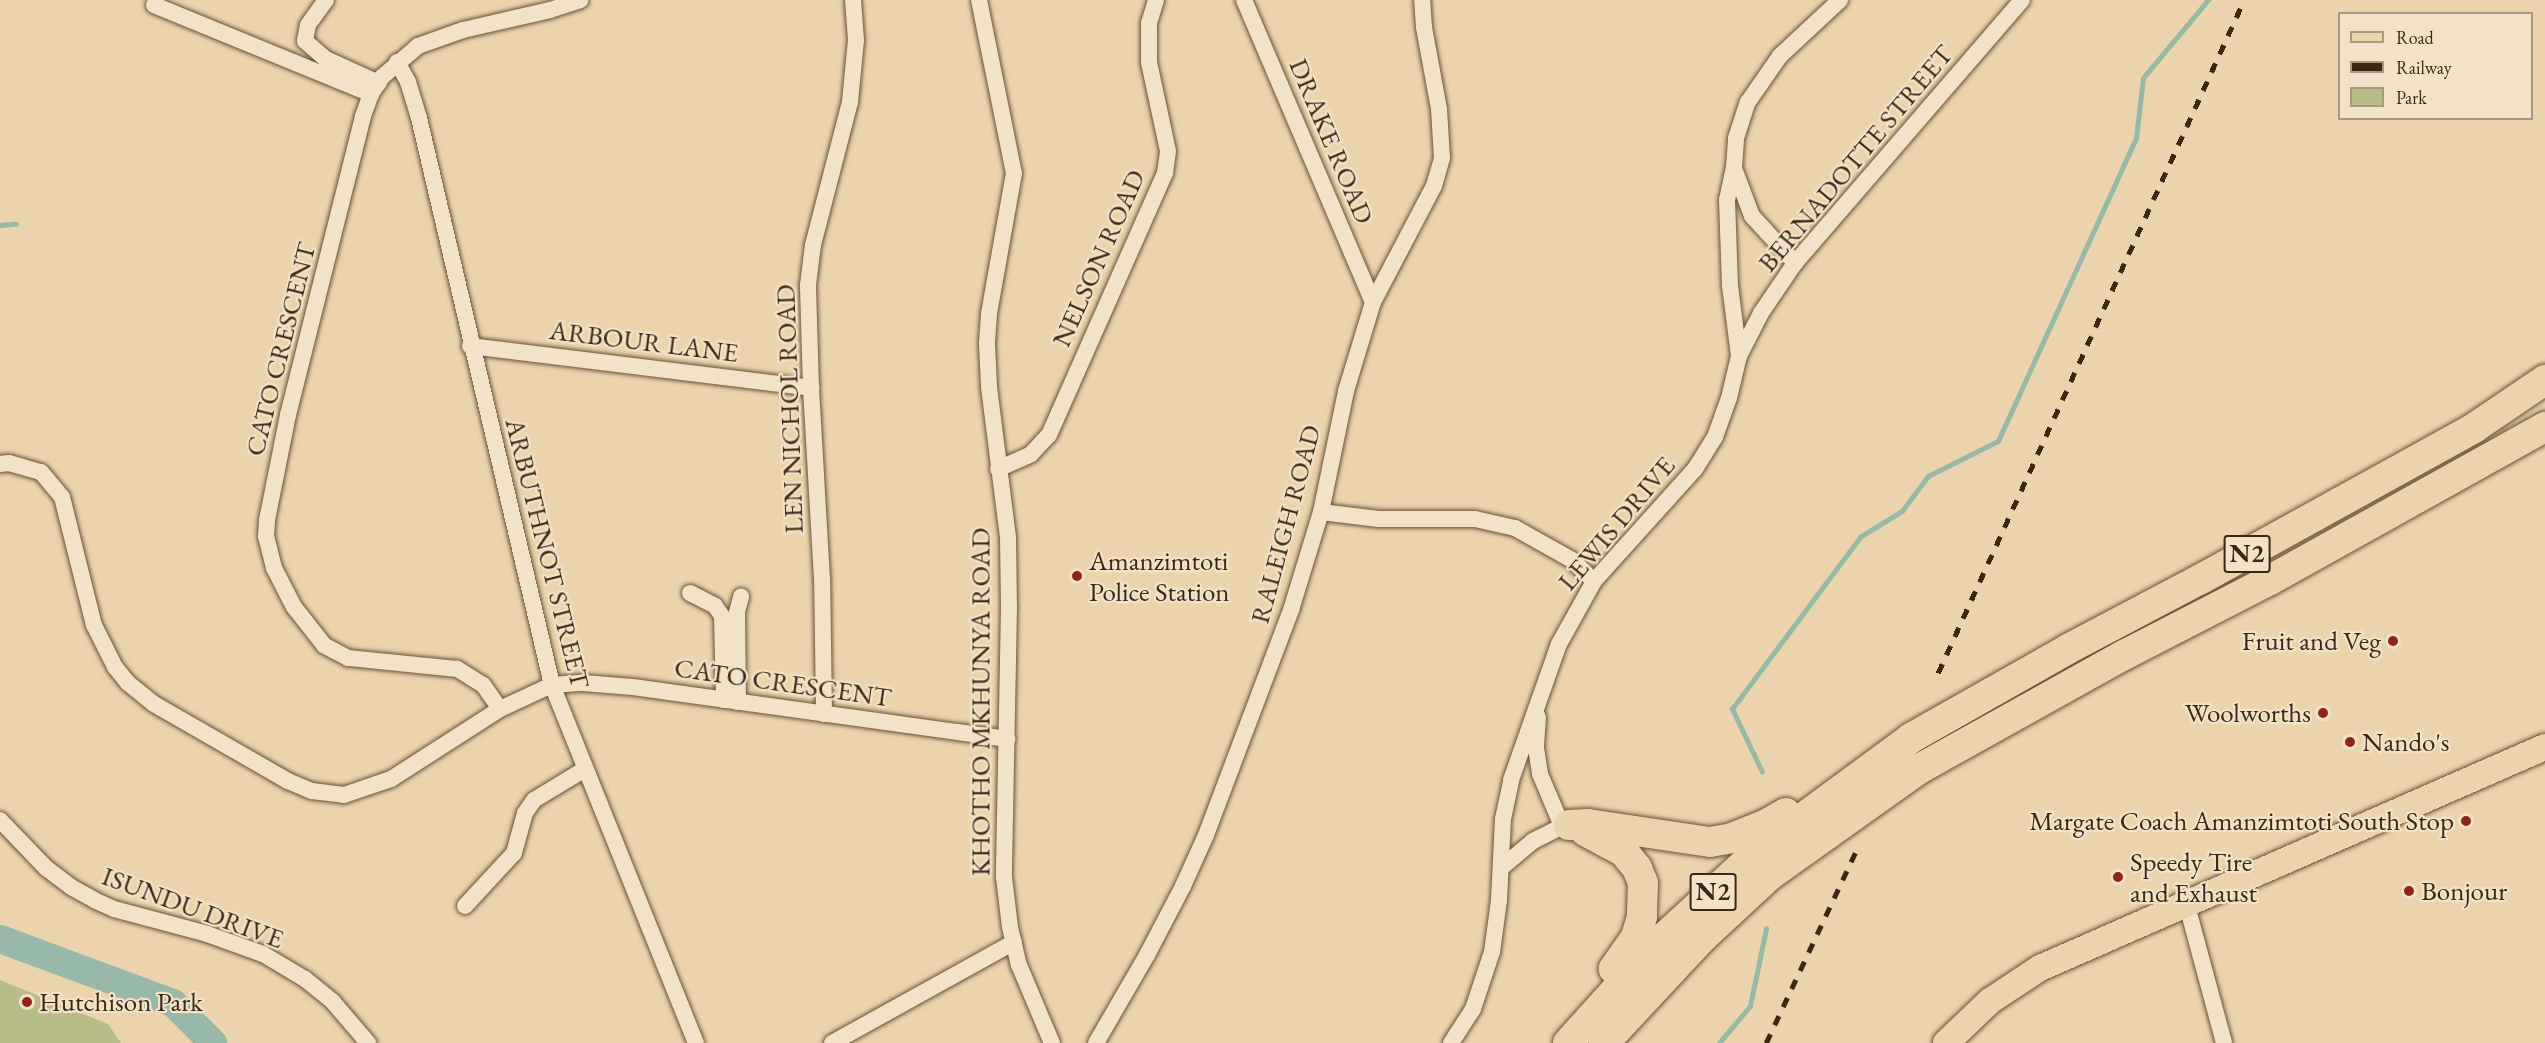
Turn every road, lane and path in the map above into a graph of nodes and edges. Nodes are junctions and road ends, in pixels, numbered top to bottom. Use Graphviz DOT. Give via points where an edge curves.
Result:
graph roads {
  1 [pos="326,0"];
  2 [pos="580,0"];
  3 [pos="853,0"];
  4 [pos="980,0"];
  5 [pos="1156,0"];
  6 [pos="1244,0"];
  7 [pos="1422,0"];
  8 [pos="1840,0"];
  9 [pos="2022,0"];
  10 [pos="154,5"];
  11 [pos="397,62"];
  12 [pos="375,88"];
  13 [pos="1734,168"];
  14 [pos="1795,263"];
  15 [pos="1373,302"];
  16 [pos="470,346"];
  17 [pos="1739,356"];
  18 [pos="2545,380"];
  19 [pos="811,388"];
  20 [pos="2545,428"];
  21 [pos="0,464"];
  22 [pos="998,469"];
  23 [pos="1320,512"];
  24 [pos="1594,581"];
  25 [pos="690,593"];
  26 [pos="741,597"];
  27 [pos="1543,683"];
  28 [pos="552,685"];
  29 [pos="731,701"];
  30 [pos="500,709"];
  31 [pos="824,714"];
  32 [pos="1911,738"];
  33 [pos="1007,739"];
  34 [pos="2545,747"];
  35 [pos="585,770"];
  36 [pos="0,820"];
  37 [pos="1565,825"];
  38 [pos="1502,867"];
  39 [pos="2186,903"];
  40 [pos="465,906"];
  41 [pos="1014,942"];
  42 [pos="1674,966"];
  43 [pos="368,1043"];
  44 [pos="696,1043"];
  45 [pos="832,1043"];
  46 [pos="1052,1043"];
  47 [pos="1096,1043"];
  48 [pos="1451,1043"];
  49 [pos="1563,1043"];
  50 [pos="1568,1043"];
  51 [pos="1604,1043"];
  52 [pos="1617,1043"];
  53 [pos="1946,1043"];
  54 [pos="2224,1043"];
  1 -- 12 [label="street" via="308,25 305,41 309,48"];
  2 -- 11 [label="street, CATO CRESCENT" via="463,30 418,46"];
  3 -- 19 [label="street, LEN NICHOL ROAD" via="855,52 850,102 813,245 808,285"];
  4 -- 22 [label="street, KHOTHO MKHUNYA ROAD" via="1014,173 989,314 989,387"];
  5 -- 22 [label="street, NELSON ROAD" via="1149,23 1149,62 1168,151 1165,173 1049,435 1031,454"];
  6 -- 15 [label="street, DRAKE ROAD"];
  7 -- 15 [label="street, RALEIGH ROAD" via="1439,109 1442,158 1434,186"];
  8 -- 13 [label="street, LEWIS DRIVE" via="1780,56 1748,102 1736,138"];
  9 -- 14 [label="street, BERNADOTTE STREET"];
  10 -- 12 [label="street"];
  11 -- 12 [label="street, CATO CRESCENT"];
  11 -- 16 [label="street, ARBUTHNOT STREET" via="414,98"];
  12 -- 30 [label="street, CATO CRESCENT" via="363,116 288,415 266,536 274,568 294,607 324,645 348,658 457,669 483,685"];
  13 -- 14 [label="street, LEWIS DRIVE" via="1752,216"];
  13 -- 17 [label="street, LEWIS DRIVE" via="1727,200 1730,286"];
  14 -- 17 [label="street, BERNADOTTE STREET" via="1761,313"];
  15 -- 23 [label="street, RALEIGH ROAD" via="1346,392"];
  16 -- 19 [label="street, ARBOUR LANE"];
  16 -- 28 [label="street, ARBUTHNOT STREET"];
  17 -- 24 [label="street, LEWIS DRIVE" via="1715,437 1695,469"];
  18 -- 32 [label="highway, N2" via="2474,428"];
  19 -- 31 [label="street, LEN NICHOL ROAD" via="822,579"];
  20 -- 42 [label="highway, N2" via="1918,769 1770,875"];
  21 -- 30 [label="street" via="41,472 62,497 94,625 115,667 128,683 154,704 288,781 327,794 344,795 369,788 391,779"];
  22 -- 33 [label="street, KHOTHO MKHUNYA ROAD" via="1008,537"];
  23 -- 24 [label="street" via="1379,519 1475,519 1515,528 1572,560"];
  23 -- 47 [label="street, RALEIGH ROAD" via="1291,610 1206,835 1147,956"];
  24 -- 27 [label="street, LEWIS DRIVE" via="1559,644"];
  25 -- 29 [label="street" via="715,606 722,616"];
  26 -- 29 [label="street"];
  27 -- 37 [label="street" via="1536,748 1540,774"];
  27 -- 38 [label="street, LEWIS DRIVE" via="1511,780 1503,819"];
  28 -- 29 [label="street, CATO CRESCENT" via="633,687"];
  28 -- 30 [label="street"];
  28 -- 35 [label="street, ARBUTHNOT STREET"];
  29 -- 31 [label="street, CATO CRESCENT"];
  31 -- 33 [label="street, CATO CRESCENT"];
  32 -- 37 [label="highway" via="1766,825 1732,838 1710,842 1597,825"];
  32 -- 50 [label="highway, N2" via="1758,851 1661,940"];
  33 -- 41 [label="street, KHOTHO MKHUNYA ROAD" via="1004,877"];
  34 -- 39 [label="main road"];
  35 -- 40 [label="street" via="534,800 528,807 514,853"];
  35 -- 44 [label="street, ARBUTHNOT STREET"];
  36 -- 43 [label="street, ISUNDU DRIVE" via="46,868 94,900 263,954 305,979 333,1002"];
  37 -- 38 [label="street" via="1533,841"];
  37 -- 49 [label="highway" via="1593,834 1624,852 1637,868 1643,898 1636,937"];
  38 -- 48 [label="street, LEWIS DRIVE" via="1497,922 1482,986 1473,1009"];
  39 -- 53 [label="main road" via="2040,968 1990,1001"];
  39 -- 54 [label="street"];
  41 -- 45 [label="street"];
  41 -- 46 [label="street, KHOTHO MKHUNYA ROAD" via="1019,965"];
  42 -- 51 [label="highway, N2"];
  42 -- 52 [label="highway"];
}
